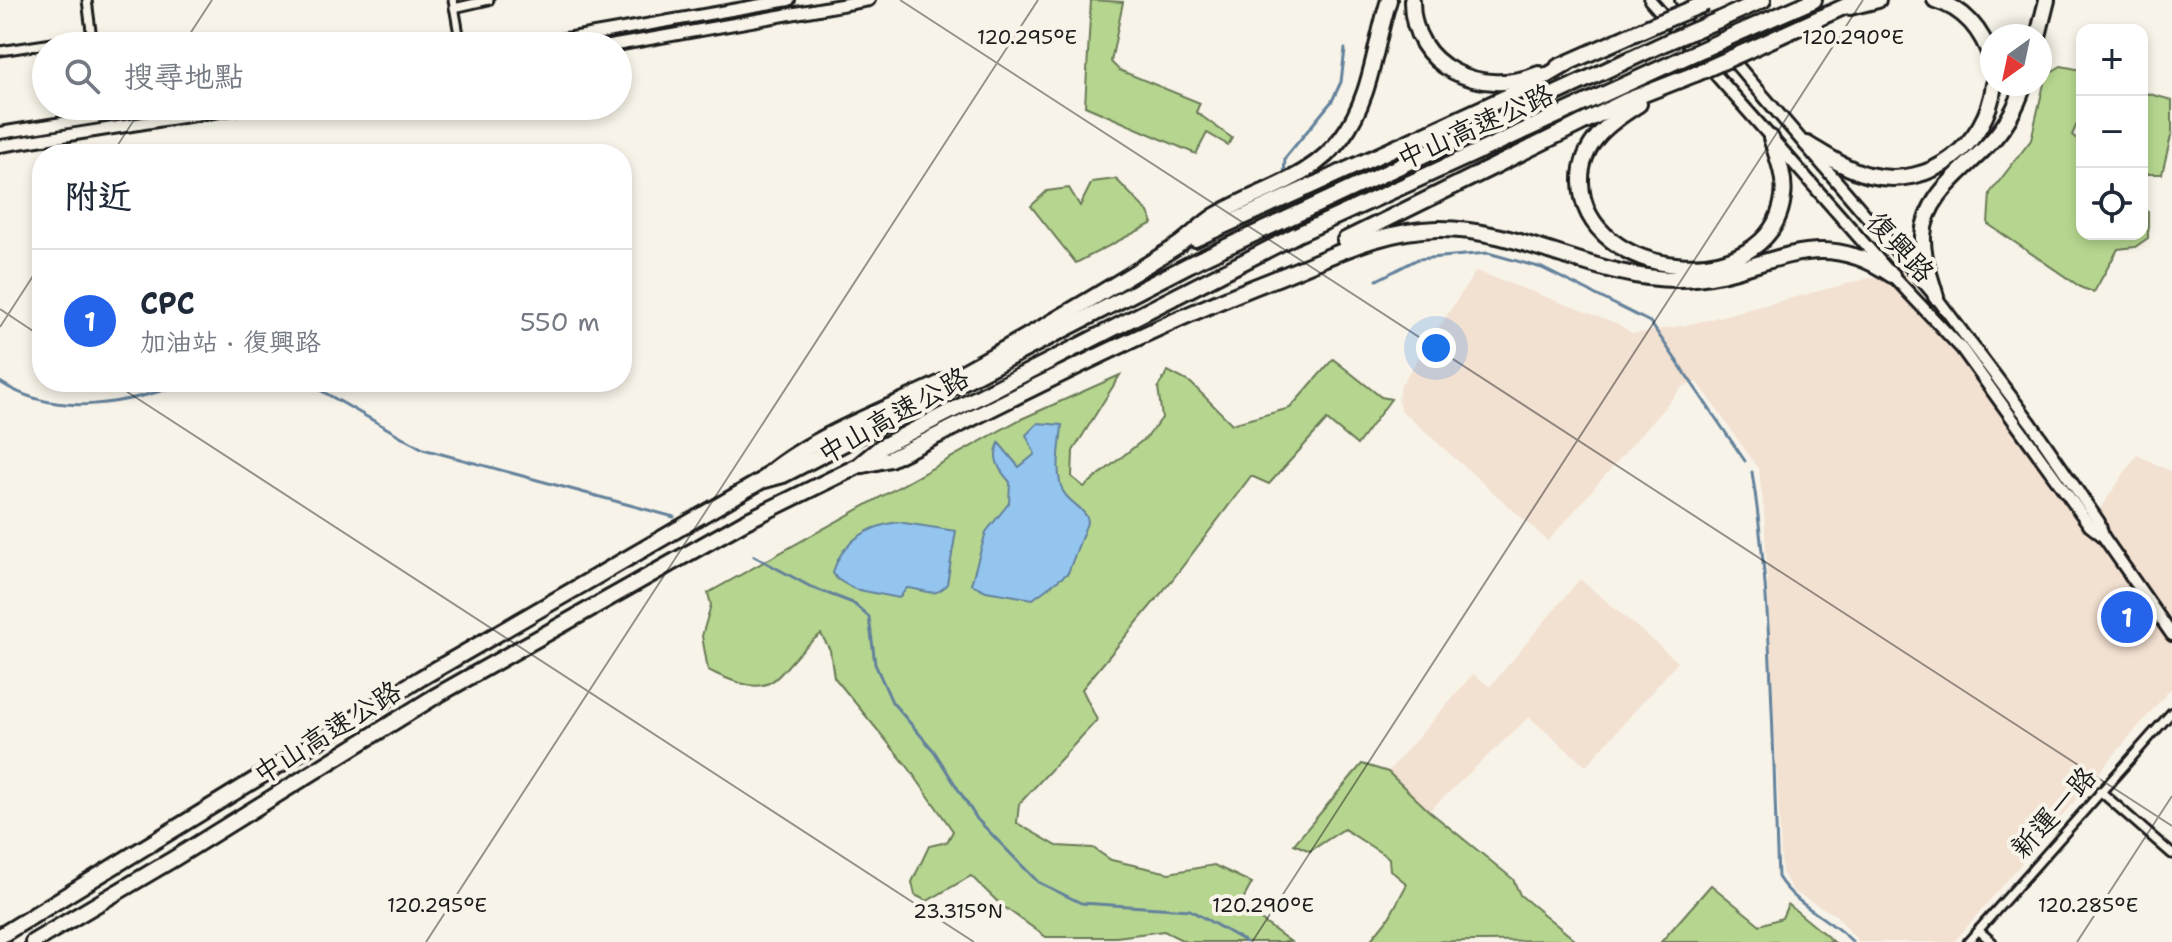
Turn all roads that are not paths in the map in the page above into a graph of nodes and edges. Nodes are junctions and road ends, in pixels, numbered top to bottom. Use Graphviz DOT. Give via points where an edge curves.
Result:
graph roads {
  1 [pos="87,0"];
  2 [pos="489,0"];
  3 [pos="789,0"];
  4 [pos="869,0"];
  5 [pos="1389,0"];
  6 [pos="1412,0"];
  7 [pos="1650,0"];
  8 [pos="1681,0"];
  9 [pos="1763,0"];
  10 [pos="1814,0"];
  11 [pos="1859,0"];
  12 [pos="1878,0"];
  13 [pos="1935,0"];
  14 [pos="2047,0"];
  15 [pos="1710,1"];
  16 [pos="453,4"];
  17 [pos="745,7"];
  18 [pos="1845,8"];
  19 [pos="750,22"];
  20 [pos="2041,24"];
  21 [pos="91,32"];
  22 [pos="458,32"];
  23 [pos="631,32"];
  24 [pos="1980,33"];
  25 [pos="632,42"];
  26 [pos="32,46"];
  27 [pos="0,51"];
  28 [pos="1567,64"];
  29 [pos="1667,86"];
  30 [pos="1991,96"];
  31 [pos="2019,96"];
  32 [pos="63,120"];
  33 [pos="108,120"];
  34 [pos="165,120"];
  35 [pos="110,129"];
  36 [pos="0,133"];
  37 [pos="1771,138"];
  38 [pos="1807,144"];
  39 [pos="0,146"];
  40 [pos="1179,245"];
  41 [pos="1892,275"];
  42 [pos="1250,287"];
  43 [pos="1936,297"];
  44 [pos="858,466"];
  45 [pos="761,481"];
  46 [pos="2103,536"];
  47 [pos="2172,635"];
  48 [pos="2172,712"];
  49 [pos="2100,791"];
  50 [pos="2172,854"];
  51 [pos="1978,930"];
  52 [pos="0,936"];
  53 [pos="33,942"];
  54 [pos="1968,942"];
  55 [pos="1992,942"];
  1 -- 21 [label="street"];
  2 -- 16 [label="street"];
  3 -- 17 [label="main road"];
  4 -- 19 [label="main road"];
  5 -- 40 [label="highway" via="1361,102 1330,152 1293,180 1213,217"];
  6 -- 28 [label="highway" via="1423,43 1466,79 1505,83"];
  7 -- 37 [label="main road, 復興路"];
  8 -- 38 [label="main road, 復興路"];
  9 -- 45 [label="highway, 中山高速公路, bridge" via="1198,260 927,403"];
  10 -- 44 [label="highway, 中山高速公路, bridge" via="1296,235 881,447"];
  11 -- 18 [label="highway"];
  12 -- 18 [label="highway"];
  13 -- 24 [label="highway" via="1961,13"];
  14 -- 20 [label="highway"];
  15 -- 28 [label="highway, bridge"];
  16 -- 22 [label="street"];
  17 -- 19 [label="main road"];
  17 -- 23 [label="main road"];
  18 -- 29 [label="highway, bridge"];
  19 -- 25 [label="main road"];
  26 -- 27 [label="street"];
  28 -- 40 [label="highway" via="1526,88"];
  29 -- 37 [label="highway" via="1607,124 1581,171 1590,217 1624,249 1662,262 1702,265 1745,253 1764,240 1778,218 1784,194"];
  29 -- 42 [label="highway" via="1626,101"];
  30 -- 38 [label="highway" via="1975,136 1949,161 1913,177 1868,175"];
  31 -- 43 [label="highway" via="1988,145 1945,188 1925,219 1925,257"];
  32 -- 36 [label="main road"];
  33 -- 35 [label="street"];
  34 -- 35 [label="main road"];
  35 -- 39 [label="main road"];
  37 -- 41 [label="main road, 復興路"];
  38 -- 43 [label="main road, 復興路"];
  40 -- 45 [label="highway" via="966,370 777,466"];
  41 -- 42 [label="highway" via="1843,250 1819,249 1721,275 1654,279 1603,270 1492,235 1439,229 1347,247"];
  41 -- 46 [label="main road, 復興路" via="1962,349 2090,526"];
  42 -- 44 [label="highway" via="890,459"];
  43 -- 46 [label="main road, 復興路" via="2031,423 2099,522"];
  44 -- 53 [label="highway, 中山高速公路" via="744,522 434,697"];
  45 -- 52 [label="highway, 中山高速公路" via="421,678"];
  46 -- 47 [label="main road, 復興路"];
  48 -- 49 [label="street, 新運一路"];
  49 -- 50 [label="street"];
  49 -- 51 [label="street, 新運一路"];
  51 -- 54 [label="street, 新運一路"];
  51 -- 55 [label="street"];
}
